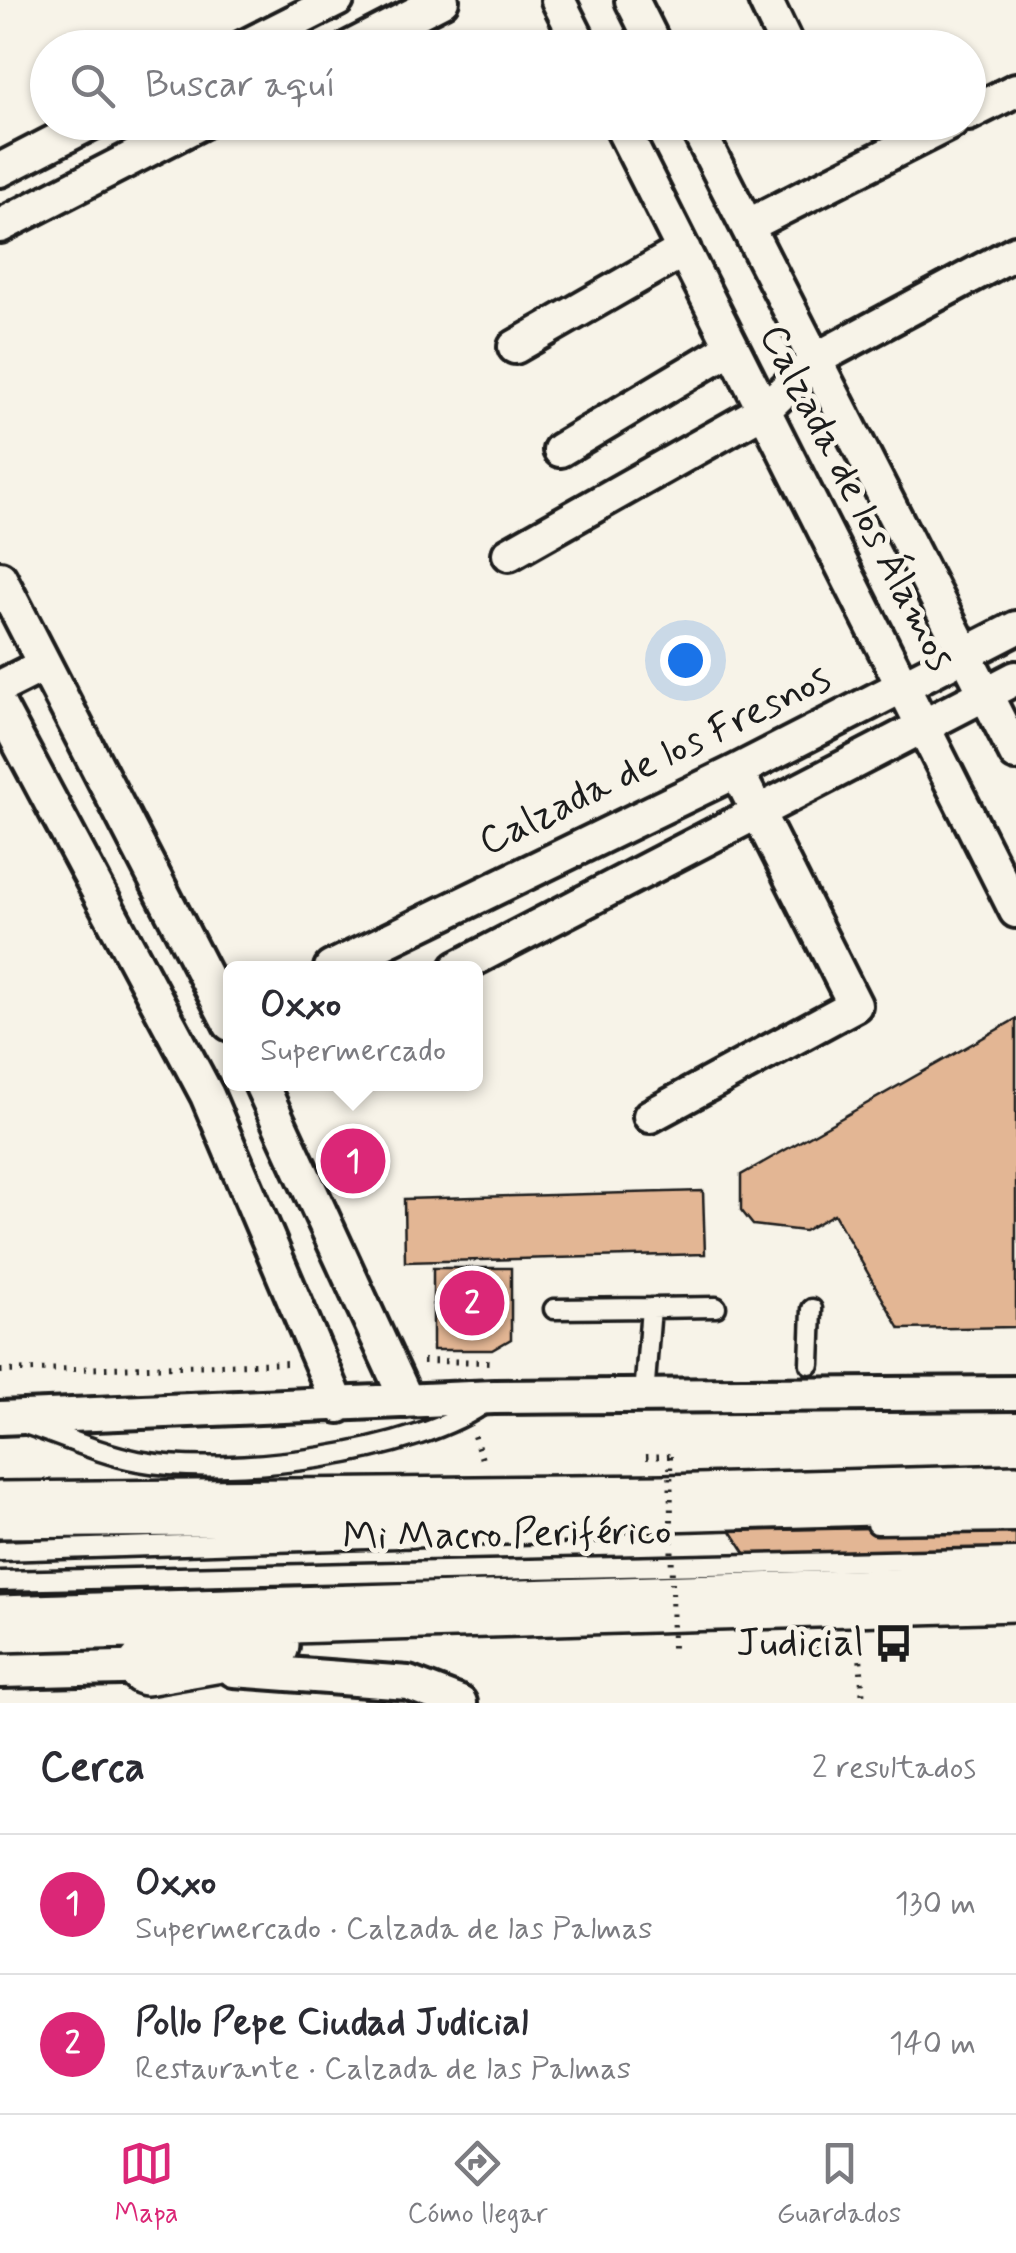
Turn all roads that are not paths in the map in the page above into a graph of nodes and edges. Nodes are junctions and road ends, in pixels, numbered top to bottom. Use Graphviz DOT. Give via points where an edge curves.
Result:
graph roads {
  1 [pos="337,0"];
  2 [pos="442,0"];
  3 [pos="558,0"];
  4 [pos="632,0"];
  5 [pos="765,0"];
  6 [pos="278,30"];
  7 [pos="384,30"];
  8 [pos="573,30"];
  9 [pos="647,30"];
  10 [pos="779,30"];
  11 [pos="1016,90"];
  12 [pos="986,105"];
  13 [pos="59,140"];
  14 [pos="167,140"];
  15 [pos="628,140"];
  16 [pos="703,140"];
  17 [pos="917,140"];
  18 [pos="0,170"];
  19 [pos="0,226"];
  20 [pos="747,226"];
  21 [pos="684,250"];
  22 [pos="1016,252"];
  23 [pos="515,347"];
  24 [pos="732,347"];
  25 [pos="818,358"];
  26 [pos="764,410"];
  27 [pos="560,450"];
  28 [pos="509,554"];
  29 [pos="0,578"];
  30 [pos="1016,628"];
  31 [pos="964,654"];
  32 [pos="44,665"];
  33 [pos="1016,678"];
  34 [pos="902,685"];
  35 [pos="0,687"];
  36 [pos="985,694"];
  37 [pos="0,706"];
  38 [pos="922,725"];
  39 [pos="1016,754"];
  40 [pos="737,771"];
  41 [pos="758,815"];
  42 [pos="1016,911"];
  43 [pos="345,961"];
  44 [pos="471,961"];
  45 [pos="223,1007"];
  46 [pos="223,1023"];
  47 [pos="178,1043"];
  48 [pos="219,1089"];
  49 [pos="264,1091"];
  50 [pos="650,1116"];
  51 [pos="652,1308"];
  52 [pos="716,1308"];
  53 [pos="554,1309"];
  54 [pos="812,1309"];
  55 [pos="810,1364"];
  56 [pos="1016,1393"];
  57 [pos="644,1396"];
  58 [pos="494,1397"];
  59 [pos="407,1401"];
  60 [pos="339,1406"];
  61 [pos="4,1418"];
  62 [pos="1016,1493"];
  63 [pos="0,1510"];
  64 [pos="1016,1522"];
  65 [pos="866,1524"];
  66 [pos="635,1530"];
  67 [pos="0,1552"];
  68 [pos="1016,1558"];
  69 [pos="0,1582"];
  70 [pos="1016,1593"];
  71 [pos="550,1605"];
  72 [pos="0,1624"];
  73 [pos="146,1666"];
  74 [pos="0,1671"];
  75 [pos="408,1693"];
  76 [pos="460,1703"];
  1 -- 6 [label="street"];
  2 -- 7 [label="street"];
  3 -- 8 [label="street"];
  4 -- 9 [label="street"];
  5 -- 10 [label="street"];
  11 -- 12 [label="street"];
  13 -- 18 [label="street"];
  14 -- 19 [label="street"];
  15 -- 21 [label="street, Calzada de los Álamos"];
  16 -- 20 [label="street, Calzada de los Álamos"];
  17 -- 20 [label="street"];
  20 -- 25 [label="street, Calzada de los Álamos"];
  21 -- 23 [label="street"];
  21 -- 24 [label="street, Calzada de los Álamos"];
  22 -- 25 [label="street"];
  24 -- 26 [label="street, Calzada de los Álamos"];
  24 -- 27 [label="street"];
  25 -- 26 [label="street"];
  25 -- 31 [label="street, Calzada de los Álamos"];
  26 -- 28 [label="street"];
  26 -- 34 [label="street, Calzada de los Álamos"];
  29 -- 32 [label="street"];
  30 -- 31 [label="street, Calzada de los Fresnos"];
  31 -- 34 [label="street, Calzada de los Fresnos"];
  31 -- 36 [label="street, Calzada de los Álamos"];
  32 -- 35 [label="street"];
  32 -- 45 [label="street"];
  33 -- 36 [label="street"];
  34 -- 38 [label="street, Calzada de los Álamos"];
  34 -- 40 [label="street, Calzada de los Fresnos"];
  36 -- 38 [label="street"];
  36 -- 39 [label="street, Calzada de los Álamos"];
  37 -- 47 [label="street"];
  38 -- 41 [label="street"];
  38 -- 42 [label="street, Calzada de los Álamos"];
  40 -- 41 [label="street"];
  40 -- 43 [label="street, Calzada de los Fresnos"];
  41 -- 44 [label="street"];
  41 -- 50 [label="street" via="855,1005"];
  46 -- 47 [label="street"];
  47 -- 48 [label="street"];
  48 -- 60 [label="street"];
  49 -- 59 [label="street"];
  51 -- 52 [label="lane"];
  51 -- 53 [label="lane"];
  51 -- 57 [label="lane"];
  54 -- 55 [label="lane"];
  56 -- 57 [label="street"];
  57 -- 58 [label="street"];
  58 -- 59 [label="street"];
  58 -- 61 [label="lane" via="467,1417 338,1454 205,1466 138,1461"];
  59 -- 60 [label="street"];
  60 -- 61 [label="street"];
  62 -- 63 [label="highway"];
  64 -- 65 [label="lane"];
  66 -- 67 [label="lane"];
  68 -- 69 [label="lane, Mi Macro Periférico"];
  70 -- 71 [label="highway"];
  71 -- 72 [label="highway"];
  71 -- 73 [label="highway"];
  73 -- 74 [label="street"];
  73 -- 75 [label="street"];
  75 -- 76 [label="street"];
}
